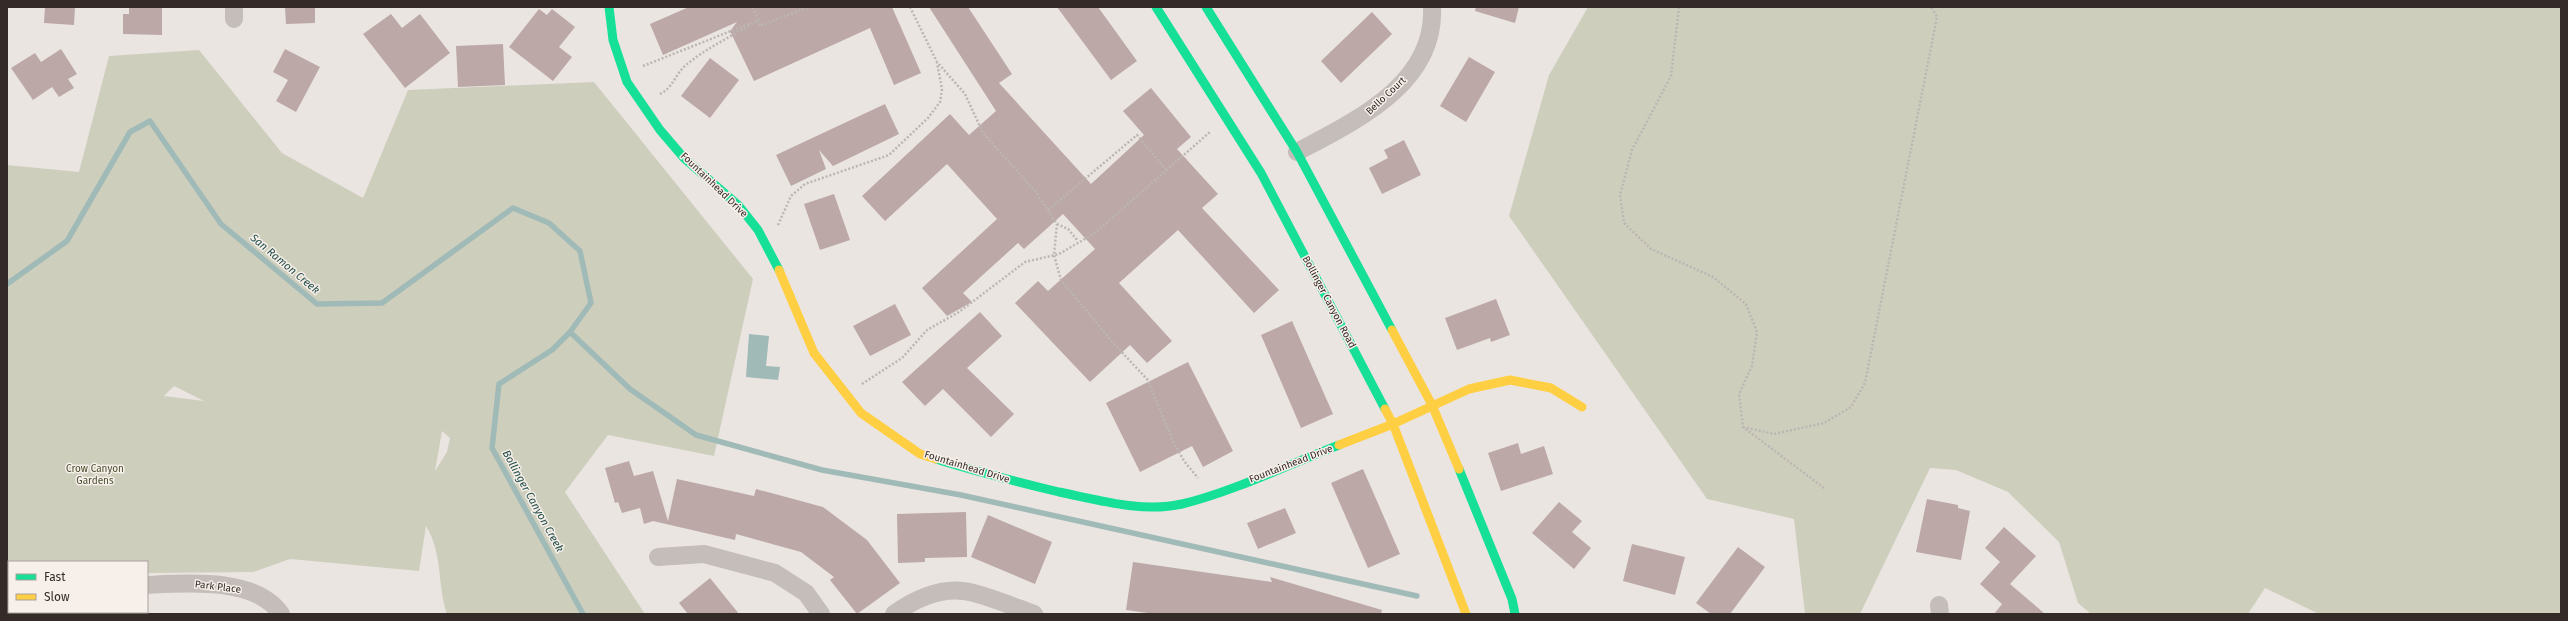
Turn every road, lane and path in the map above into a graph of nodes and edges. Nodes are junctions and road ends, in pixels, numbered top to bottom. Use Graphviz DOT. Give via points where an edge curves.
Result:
graph roads {
  1 [pos="609,7"];
  2 [pos="753,7"];
  3 [pos="808,7"];
  4 [pos="910,7"];
  5 [pos="1156,7"];
  6 [pos="1206,7"];
  7 [pos="1432,7"];
  8 [pos="1679,7"];
  9 [pos="1931,7"];
  10 [pos="758,20"];
  11 [pos="937,62"];
  12 [pos="624,74"];
  13 [pos="641,102"];
  14 [pos="1226,118"];
  15 [pos="1298,152"];
  16 [pos="1166,170"];
  17 [pos="1048,210"];
  18 [pos="1057,224"];
  19 [pos="1078,241"];
  20 [pos="770,250"];
  21 [pos="1054,255"];
  22 [pos="844,393"];
  23 [pos="1432,405"];
  24 [pos="1582,407"];
  25 [pos="1393,424"];
  26 [pos="1743,427"];
  27 [pos="1824,488"];
  28 [pos="1214,494"];
  29 [pos="658,557"];
  30 [pos="148,585"];
  31 [pos="281,614"];
  32 [pos="822,614"];
  33 [pos="894,614"];
  34 [pos="1034,614"];
  35 [pos="1466,614"];
  36 [pos="1515,614"];
  1 -- 12 [label="main road, Fountainhead Drive" via="613,40"];
  2 -- 10 [label="path"];
  3 -- 10 [label="path" via="760,26"];
  4 -- 11 [label="path"];
  5 -- 14 [label="main road, Bollinger Canyon Road"];
  6 -- 15 [label="main road"];
  7 -- 15 [label="street, Bello Court" via="1427,50 1405,81 1365,116"];
  8 -- 26 [label="path" via="1671,76 1632,150 1620,195 1624,223 1651,249 1713,277 1746,304 1757,332 1752,366 1739,394"];
  9 -- 26 [label="path" via="1938,17 1865,383 1852,407 1824,423 1774,434"];
  10 -- 12 [label="path"];
  10 -- 13 [label="path" via="696,57 680,71 668,89"];
  11 -- 17 [label="path" via="965,94 983,133"];
  11 -- 20 [label="path" via="942,89 940,102 928,118 889,156 798,188 787,206"];
  12 -- 13 [label="main road, Fountainhead Drive"];
  13 -- 20 [label="main road, Fountainhead Drive" via="684,158 739,206"];
  14 -- 16 [label="path"];
  14 -- 25 [label="main road, Bollinger Canyon Road" via="1260,173"];
  15 -- 23 [label="main road"];
  16 -- 17 [label="path" via="1137,135"];
  16 -- 19 [label="path" via="1095,233"];
  17 -- 18 [label="path"];
  18 -- 19 [label="path" via="1068,230"];
  18 -- 21 [label="path"];
  19 -- 21 [label="path" via="1065,251"];
  20 -- 22 [label="main road, Fountainhead Drive" via="814,353"];
  21 -- 22 [label="path" via="1025,262 959,312 927,330 902,358"];
  21 -- 28 [label="path" via="1066,287 1147,379 1184,461"];
  22 -- 28 [label="main road, Fountainhead Drive" via="861,413 920,454 987,475 1098,500 1152,508 1182,504"];
  23 -- 24 [label="main road, Fountainhead Drive" via="1470,389 1510,380 1552,388"];
  23 -- 25 [label="main road, Fountainhead Drive"];
  23 -- 36 [label="main road" via="1512,599"];
  25 -- 28 [label="main road, Fountainhead Drive"];
  25 -- 35 [label="main road, Bollinger Canyon Road"];
  26 -- 27 [label="path"];
  29 -- 32 [label="street" via="704,554 775,573 806,593"];
  30 -- 31 [label="street, Park Place" via="193,583 244,589 274,604"];
  33 -- 34 [label="street" via="907,605 935,594 963,591"];
}
